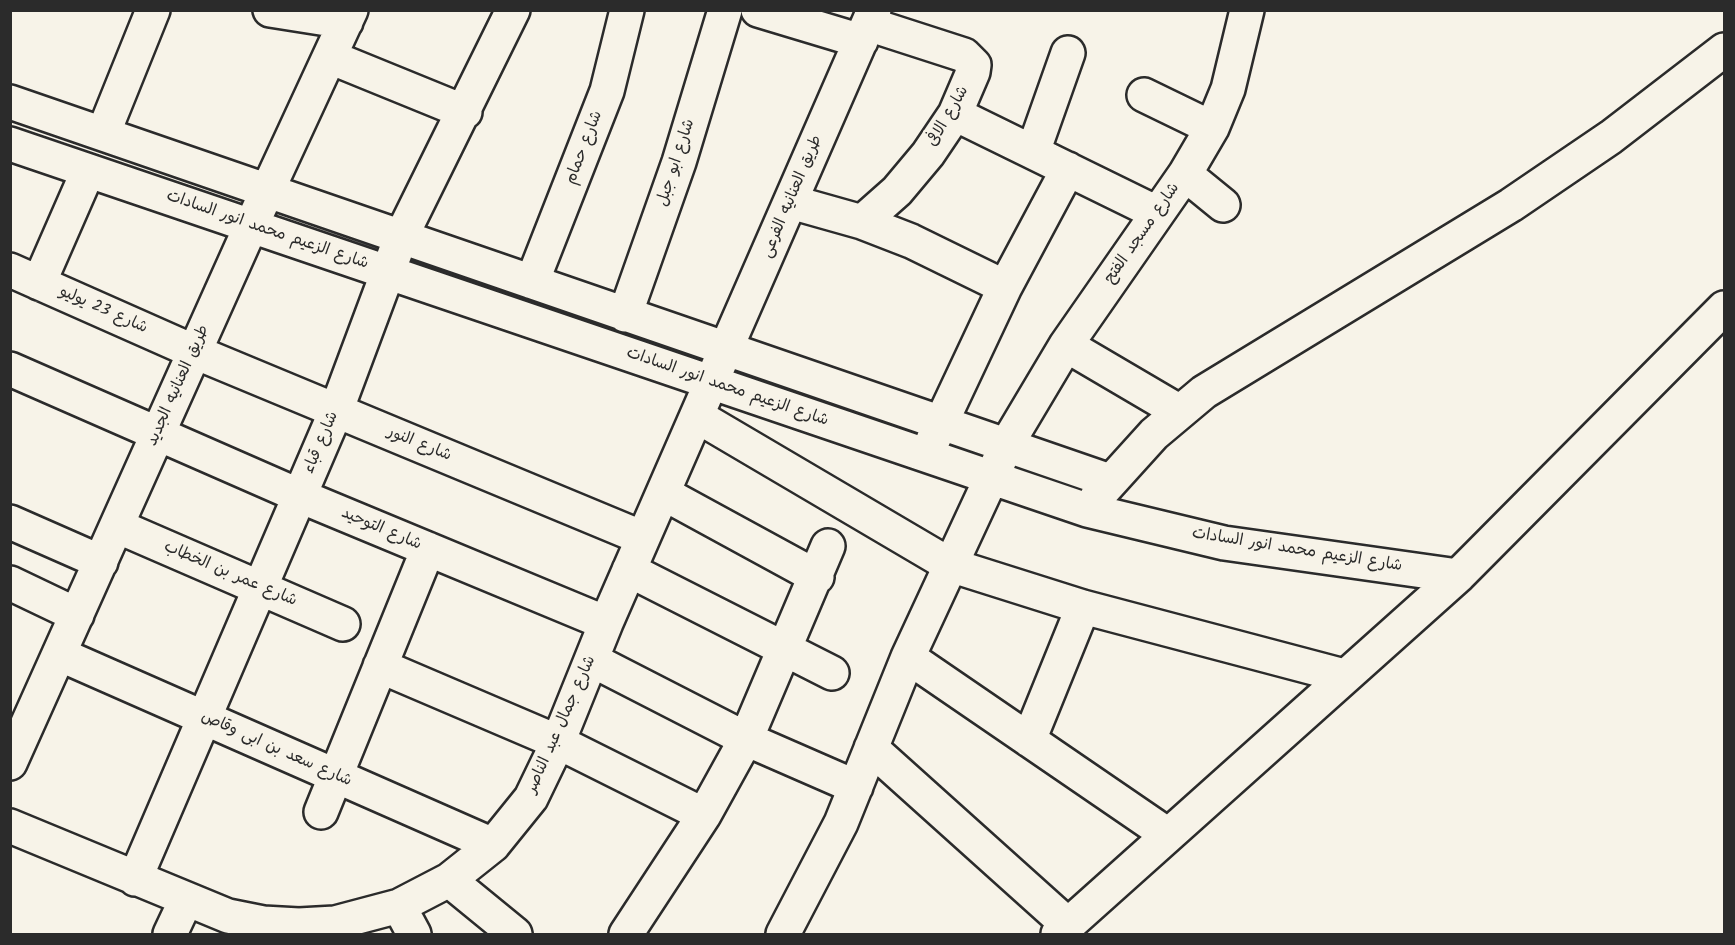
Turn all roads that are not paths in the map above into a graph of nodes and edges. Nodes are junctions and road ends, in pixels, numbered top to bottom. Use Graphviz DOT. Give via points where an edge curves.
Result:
graph roads {
  1 [pos="153,10"];
  2 [pos="270,10"];
  3 [pos="513,10"];
  4 [pos="627,10"];
  5 [pos="725,10"];
  6 [pos="758,10"];
  7 [pos="1247,10"];
  8 [pos="348,16"];
  9 [pos="868,25"];
  10 [pos="1725,50"];
  11 [pos="1068,53"];
  12 [pos="330,57"];
  13 [pos="1144,95"];
  14 [pos="10,102"];
  15 [pos="465,112"];
  16 [pos="954,114"];
  17 [pos="1212,128"];
  18 [pos="104,134"];
  19 [pos="10,144"];
  20 [pos="1033,152"];
  21 [pos="1068,169"];
  22 [pos="88,171"];
  23 [pos="1185,174"];
  24 [pos="268,191"];
  25 [pos="790,202"];
  26 [pos="1223,205"];
  27 [pos="1157,213"];
  28 [pos="862,222"];
  29 [pos="251,226"];
  30 [pos="401,237"];
  31 [pos="387,272"];
  32 [pos="25,276"];
  33 [pos="532,282"];
  34 [pos="1005,287"];
  35 [pos="1725,308"];
  36 [pos="626,315"];
  37 [pos="1066,345"];
  38 [pos="727,350"];
  39 [pos="195,352"];
  40 [pos="10,369"];
  41 [pos="711,382"];
  42 [pos="336,411"];
  43 [pos="1180,412"];
  44 [pos="697,416"];
  45 [pos="942,423"];
  46 [pos="159,432"];
  47 [pos="1007,444"];
  48 [pos="925,455"];
  49 [pos="991,478"];
  50 [pos="1110,481"];
  51 [pos="663,493"];
  52 [pos="300,496"];
  53 [pos="1087,510"];
  54 [pos="10,522"];
  55 [pos="117,526"];
  56 [pos="643,538"];
  57 [pos="828,546"];
  58 [pos="428,549"];
  59 [pos="100,562"];
  60 [pos="950,565"];
  61 [pos="629,570"];
  62 [pos="1458,576"];
  63 [pos="817,577"];
  64 [pos="10,583"];
  65 [pos="260,588"];
  66 [pos="1083,607"];
  67 [pos="77,615"];
  68 [pos="606,623"];
  69 [pos="343,624"];
  70 [pos="786,649"];
  71 [pos="59,654"];
  72 [pos="909,657"];
  73 [pos="592,660"];
  74 [pos="380,666"];
  75 [pos="832,673"];
  76 [pos="1344,676"];
  77 [pos="22,706"];
  78 [pos="204,719"];
  79 [pos="746,739"];
  80 [pos="1029,740"];
  81 [pos="558,742"];
  82 [pos="871,748"];
  83 [pos="10,764"];
  84 [pos="335,777"];
  85 [pos="856,787"];
  86 [pos="321,812"];
  87 [pos="704,815"];
  88 [pos="10,826"];
  89 [pos="1168,835"];
  90 [pos="493,845"];
  91 [pos="135,879"];
  92 [pos="449,880"];
  93 [pos="186,900"];
  94 [pos="399,906"];
  95 [pos="224,925"];
  96 [pos="335,928"];
  97 [pos="1063,930"];
  98 [pos="170,934"];
  99 [pos="414,934"];
  100 [pos="515,934"];
  101 [pos="626,934"];
  102 [pos="783,934"];
  1 -- 18 [label="street"];
  2 -- 8 [label="street"];
  3 -- 15 [label="street, شارع قباء"];
  4 -- 33 [label="street, شارع حمام" via="607,92"];
  5 -- 36 [label="street, شارع ابو جبل" via="679,162"];
  6 -- 9 [label="street"];
  7 -- 17 [label="street, شارع مسجد الفتح" via="1228,89"];
  8 -- 12 [label="street, طريق العنانيه الجديد"];
  9 -- 16 [label="street, شارع الافى" via="970,59 974,72"];
  9 -- 25 [label="street, طريق العنانيه الفرعى"];
  10 -- 43 [label="street" via="1611,137 1511,205 1250,363"];
  11 -- 20 [label="street"];
  12 -- 15 [label="street"];
  12 -- 24 [label="street, طريق العنانيه الجديد"];
  13 -- 17 [label="street"];
  14 -- 18 [label="street"];
  15 -- 30 [label="street, شارع قباء"];
  16 -- 20 [label="street"];
  16 -- 28 [label="street, شارع الافى" via="897,191"];
  17 -- 23 [label="street, شارع مسجد الفتح"];
  18 -- 24 [label="street"];
  19 -- 22 [label="street, شارع الزعيم محمد انور السادات"];
  20 -- 21 [label="street"];
  21 -- 27 [label="street"];
  21 -- 34 [label="street"];
  22 -- 29 [label="street, شارع الزعيم محمد انور السادات"];
  22 -- 32 [label="street"];
  23 -- 26 [label="street"];
  23 -- 27 [label="street, شارع مسجد الفتح"];
  24 -- 29 [label="street, طريق العنانيه الجديد"];
  24 -- 30 [label="street"];
  25 -- 28 [label="street"];
  25 -- 38 [label="street, طريق العنانيه الفرعى"];
  27 -- 37 [label="street, شارع مسجد الفتح"];
  28 -- 34 [label="street" via="959,262"];
  29 -- 31 [label="street, شارع الزعيم محمد انور السادات"];
  29 -- 39 [label="street, طريق العنانيه الجديد"];
  30 -- 31 [label="street, شارع قباء"];
  30 -- 33 [label="street"];
  31 -- 41 [label="street, شارع الزعيم محمد انور السادات"];
  31 -- 42 [label="street, شارع قباء"];
  32 -- 39 [label="street, شارع 23 يوليو"];
  33 -- 36 [label="street"];
  34 -- 45 [label="street"];
  35 -- 62 [label="street"];
  36 -- 38 [label="street"];
  37 -- 43 [label="street"];
  37 -- 47 [label="street, شارع مسجد الفتح"];
  38 -- 41 [label="street, طريق العنانيه الفرعى"];
  38 -- 45 [label="street"];
  39 -- 42 [label="street, شارع النور"];
  39 -- 46 [label="street, طريق العنانيه الجديد"];
  40 -- 46 [label="street, شارع التوحيد"];
  41 -- 44 [label="street, شارع جمال عبد الناصر"];
  41 -- 48 [label="street, شارع الزعيم محمد انور السادات"];
  42 -- 52 [label="street, شارع قباء"];
  42 -- 56 [label="street, شارع النور"];
  43 -- 50 [label="street"];
  44 -- 51 [label="street, شارع جمال عبد الناصر"];
  44 -- 60 [label="street"];
  45 -- 47 [label="street"];
  45 -- 48 [label="street"];
  46 -- 52 [label="street, شارع التوحيد"];
  46 -- 55 [label="street, طريق العنانيه الجديد"];
  47 -- 49 [label="street, شارع مسجد الفتح"];
  47 -- 50 [label="street"];
  48 -- 49 [label="street, شارع الزعيم محمد انور السادات"];
  49 -- 53 [label="street, شارع الزعيم محمد انور السادات"];
  49 -- 60 [label="street, شارع مسجد الفتح"];
  50 -- 53 [label="street"];
  51 -- 56 [label="street, شارع جمال عبد الناصر"];
  51 -- 63 [label="street"];
  52 -- 58 [label="street, شارع التوحيد"];
  52 -- 65 [label="street, شارع قباء"];
  53 -- 62 [label="street, شارع الزعيم محمد انور السادات" via="1224,543"];
  54 -- 59 [label="street"];
  55 -- 59 [label="street, طريق العنانيه الجديد"];
  55 -- 65 [label="street, شارع عمر بن الخطاب"];
  56 -- 61 [label="street, شارع جمال عبد الناصر"];
  57 -- 63 [label="street"];
  58 -- 68 [label="street, شارع التوحيد"];
  58 -- 74 [label="street"];
  59 -- 67 [label="street, طريق العنانيه الجديد"];
  60 -- 66 [label="street"];
  60 -- 72 [label="street, شارع مسجد الفتح"];
  61 -- 68 [label="street, شارع جمال عبد الناصر"];
  61 -- 70 [label="street"];
  62 -- 76 [label="street"];
  63 -- 70 [label="street"];
  64 -- 67 [label="street"];
  65 -- 69 [label="street, شارع عمر بن الخطاب"];
  65 -- 78 [label="street, شارع قباء"];
  66 -- 76 [label="street"];
  66 -- 80 [label="street"];
  67 -- 71 [label="street, طريق العنانيه الجديد"];
  68 -- 73 [label="street, شارع جمال عبد الناصر"];
  70 -- 75 [label="street"];
  70 -- 79 [label="street"];
  71 -- 77 [label="street, طريق العنانيه الجديد"];
  71 -- 78 [label="street, شارع سعد بن ابى وقاص"];
  72 -- 80 [label="street"];
  72 -- 82 [label="street, شارع مسجد الفتح"];
  73 -- 79 [label="street"];
  73 -- 81 [label="street, شارع جمال عبد الناصر"];
  74 -- 81 [label="street"];
  74 -- 84 [label="street"];
  76 -- 89 [label="street"];
  77 -- 83 [label="street, طريق العنانيه الجديد"];
  78 -- 84 [label="street, شارع سعد بن ابى وقاص"];
  78 -- 91 [label="street, شارع قباء"];
  79 -- 85 [label="street"];
  79 -- 87 [label="street"];
  80 -- 89 [label="street"];
  81 -- 87 [label="street"];
  81 -- 90 [label="street, شارع جمال عبد الناصر" via="531,798"];
  82 -- 85 [label="street, شارع مسجد الفتح"];
  82 -- 97 [label="street"];
  84 -- 86 [label="street"];
  84 -- 90 [label="street, شارع سعد بن ابى وقاص"];
  85 -- 102 [label="street, شارع مسجد الفتح"];
  87 -- 101 [label="street"];
  88 -- 91 [label="street, شارع جمال عبد الناصر"];
  89 -- 97 [label="street"];
  90 -- 92 [label="street, شارع جمال عبد الناصر"];
  91 -- 93 [label="street, شارع جمال عبد الناصر"];
  92 -- 94 [label="street, شارع جمال عبد الناصر"];
  92 -- 100 [label="street"];
  93 -- 95 [label="street, شارع جمال عبد الناصر"];
  93 -- 98 [label="street"];
  94 -- 96 [label="street, شارع جمال عبد الناصر"];
  94 -- 99 [label="street"];
  95 -- 96 [label="street, شارع جمال عبد الناصر"];
}
